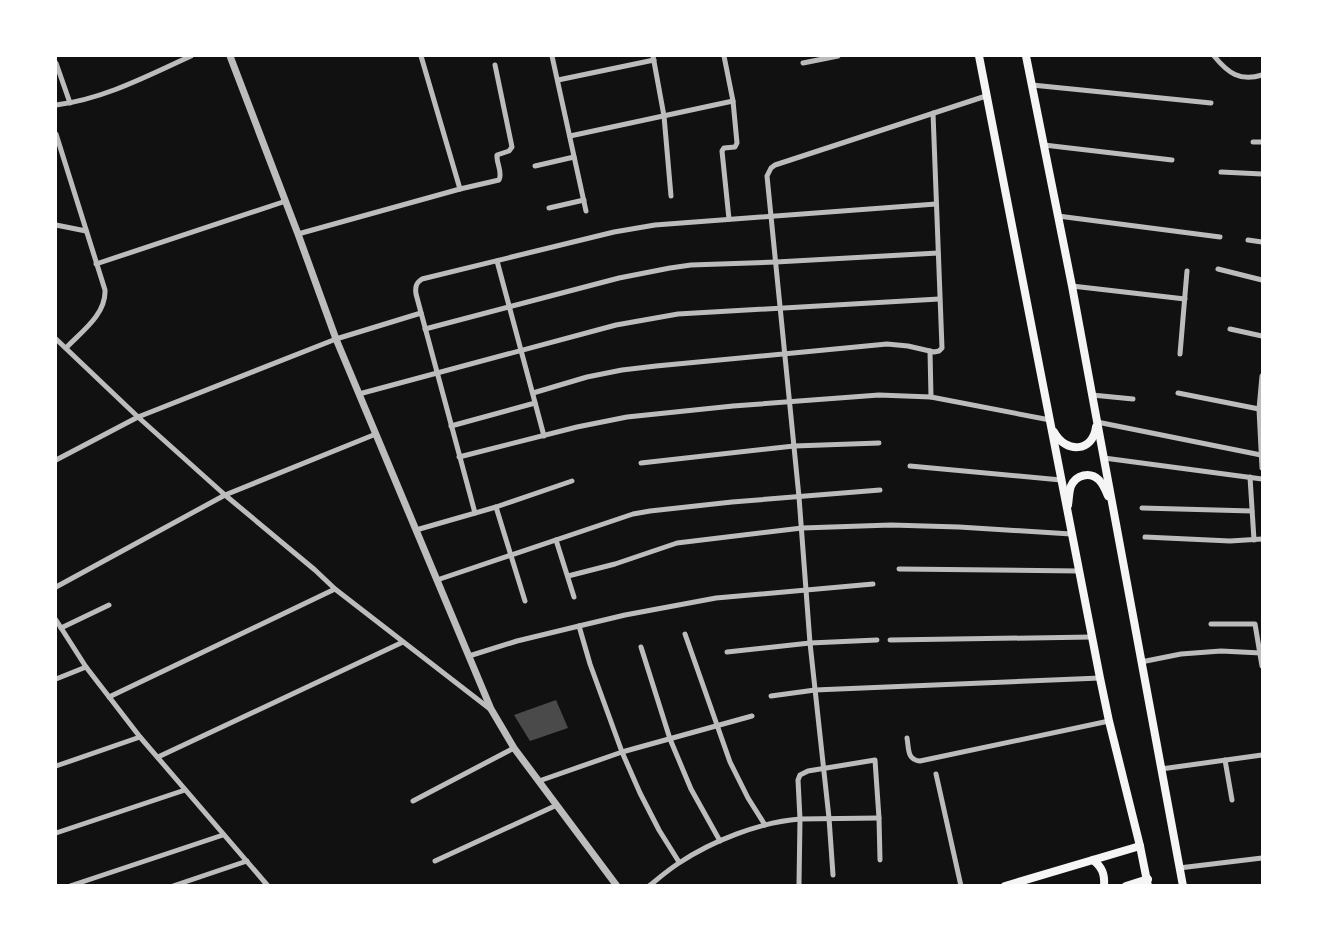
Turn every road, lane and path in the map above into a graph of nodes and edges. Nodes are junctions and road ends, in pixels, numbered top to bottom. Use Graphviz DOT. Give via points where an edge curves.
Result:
graph roads {
  1 [pos="191,56"];
  2 [pos="230,56"];
  3 [pos="421,56"];
  4 [pos="552,56"];
  5 [pos="724,56"];
  6 [pos="838,56"];
  7 [pos="979,56"];
  8 [pos="1026,56"];
  9 [pos="1214,56"];
  10 [pos="653,58"];
  11 [pos="56,63"];
  12 [pos="803,63"];
  13 [pos="495,66"];
  14 [pos="1263,75"];
  15 [pos="558,80"];
  16 [pos="1032,85"];
  17 [pos="987,96"];
  18 [pos="733,101"];
  19 [pos="1211,103"];
  20 [pos="70,104"];
  21 [pos="56,105"];
  22 [pos="933,113"];
  23 [pos="664,116"];
  24 [pos="56,134"];
  25 [pos="570,136"];
  26 [pos="1253,142"];
  27 [pos="1263,142"];
  28 [pos="1044,145"];
  29 [pos="574,157"];
  30 [pos="1172,160"];
  31 [pos="535,166"];
  32 [pos="1221,172"];
  33 [pos="1263,174"];
  34 [pos="460,189"];
  35 [pos="671,196"];
  36 [pos="584,200"];
  37 [pos="286,201"];
  38 [pos="565,204"];
  39 [pos="936,204"];
  40 [pos="549,208"];
  41 [pos="586,211"];
  42 [pos="567,213"];
  43 [pos="772,216"];
  44 [pos="1058,216"];
  45 [pos="729,219"];
  46 [pos="56,225"];
  47 [pos="86,231"];
  48 [pos="298,234"];
  49 [pos="1220,237"];
  50 [pos="1248,240"];
  51 [pos="1263,242"];
  52 [pos="938,253"];
  53 [pos="497,261"];
  54 [pos="776,262"];
  55 [pos="96,264"];
  56 [pos="1218,269"];
  57 [pos="1187,271"];
  58 [pos="1263,280"];
  59 [pos="1072,286"];
  60 [pos="939,299"];
  61 [pos="1185,299"];
  62 [pos="509,307"];
  63 [pos="781,308"];
  64 [pos="421,313"];
  65 [pos="425,329"];
  66 [pos="1230,329"];
  67 [pos="1263,336"];
  68 [pos="336,339"];
  69 [pos="56,341"];
  70 [pos="66,348"];
  71 [pos="522,351"];
  72 [pos="930,351"];
  73 [pos="785,354"];
  74 [pos="1180,354"];
  75 [pos="438,374"];
  76 [pos="1263,376"];
  77 [pos="533,393"];
  78 [pos="1178,393"];
  79 [pos="358,394"];
  80 [pos="1092,395"];
  81 [pos="931,397"];
  82 [pos="1133,399"];
  83 [pos="790,401"];
  84 [pos="535,403"];
  85 [pos="1259,409"];
  86 [pos="138,417"];
  87 [pos="1097,422"];
  88 [pos="1051,424"];
  89 [pos="451,426"];
  90 [pos="376,434"];
  91 [pos="544,436"];
  92 [pos="879,443"];
  93 [pos="794,446"];
  94 [pos="1261,455"];
  95 [pos="459,457"];
  96 [pos="1104,459"];
  97 [pos="56,460"];
  98 [pos="641,463"];
  99 [pos="910,466"];
  100 [pos="1263,468"];
  101 [pos="1250,477"];
  102 [pos="1263,479"];
  103 [pos="1061,480"];
  104 [pos="572,481"];
  105 [pos="880,490"];
  106 [pos="225,495"];
  107 [pos="799,497"];
  108 [pos="1112,503"];
  109 [pos="496,507"];
  110 [pos="1142,508"];
  111 [pos="1067,510"];
  112 [pos="1252,512"];
  113 [pos="475,513"];
  114 [pos="802,528"];
  115 [pos="416,530"];
  116 [pos="1071,534"];
  117 [pos="1145,537"];
  118 [pos="1263,539"];
  119 [pos="556,540"];
  120 [pos="1254,540"];
  121 [pos="510,554"];
  122 [pos="899,569"];
  123 [pos="1078,571"];
  124 [pos="568,576"];
  125 [pos="436,580"];
  126 [pos="873,584"];
  127 [pos="56,587"];
  128 [pos="335,589"];
  129 [pos="807,590"];
  130 [pos="574,597"];
  131 [pos="525,601"];
  132 [pos="109,605"];
  133 [pos="57,624"];
  134 [pos="1211,624"];
  135 [pos="579,626"];
  136 [pos="685,634"];
  137 [pos="1092,638"];
  138 [pos="877,640"];
  139 [pos="890,640"];
  140 [pos="403,642"];
  141 [pos="810,643"];
  142 [pos="640,647"];
  143 [pos="727,652"];
  144 [pos="1261,654"];
  145 [pos="468,656"];
  146 [pos="1141,662"];
  147 [pos="1263,666"];
  148 [pos="86,667"];
  149 [pos="1100,678"];
  150 [pos="56,679"];
  151 [pos="815,690"];
  152 [pos="771,696"];
  153 [pos="109,697"];
  154 [pos="491,709"];
  155 [pos="752,716"];
  156 [pos="1109,722"];
  157 [pos="717,726"];
  158 [pos="140,737"];
  159 [pos="907,738"];
  160 [pos="670,739"];
  161 [pos="514,748"];
  162 [pos="622,752"];
  163 [pos="1263,755"];
  164 [pos="158,758"];
  165 [pos="1225,760"];
  166 [pos="56,766"];
  167 [pos="823,768"];
  168 [pos="1161,769"];
  169 [pos="936,774"];
  170 [pos="539,781"];
  171 [pos="185,790"];
  172 [pos="1232,800"];
  173 [pos="413,801"];
  174 [pos="557,805"];
  175 [pos="829,818"];
  176 [pos="879,818"];
  177 [pos="800,819"];
  178 [pos="765,825"];
  179 [pos="56,833"];
  180 [pos="223,835"];
  181 [pos="720,841"];
  182 [pos="1140,846"];
  183 [pos="1263,858"];
  184 [pos="880,860"];
  185 [pos="247,861"];
  186 [pos="435,861"];
  187 [pos="1092,861"];
  188 [pos="679,862"];
  189 [pos="1179,868"];
  190 [pos="833,875"];
  191 [pos="1148,882"];
  192 [pos="799,884"];
  193 [pos="70,885"];
  194 [pos="173,885"];
  195 [pos="268,885"];
  196 [pos="617,885"];
  197 [pos="649,885"];
  198 [pos="961,885"];
  199 [pos="1005,885"];
  200 [pos="1104,885"];
  201 [pos="1126,885"];
  202 [pos="1183,885"];
  1 -- 20 [label="street" via="119,88"];
  2 -- 37 [label="street"];
  3 -- 34 [label="street"];
  4 -- 15 [label="street"];
  5 -- 18 [label="street"];
  6 -- 12 [label="street"];
  7 -- 17 [label="main road"];
  8 -- 16 [label="main road"];
  9 -- 14 [label="street" via="1236,75"];
  10 -- 15 [label="street"];
  10 -- 23 [label="street"];
  11 -- 20 [label="street"];
  13 -- 34 [label="street" via="512,147 497,155 500,180"];
  15 -- 25 [label="street"];
  16 -- 19 [label="street"];
  16 -- 28 [label="main road"];
  17 -- 22 [label="street"];
  17 -- 88 [label="main road"];
  18 -- 23 [label="street"];
  18 -- 45 [label="street" via="737,144 722,151"];
  20 -- 21 [label="street"];
  22 -- 39 [label="street"];
  22 -- 43 [label="street" via="775,165 767,176"];
  23 -- 25 [label="street"];
  23 -- 35 [label="street"];
  24 -- 47 [label="street"];
  25 -- 29 [label="street"];
  26 -- 27 [label="street"];
  28 -- 30 [label="street"];
  28 -- 44 [label="main road"];
  29 -- 31 [label="street"];
  29 -- 36 [label="street"];
  32 -- 33 [label="street"];
  34 -- 48 [label="street"];
  36 -- 38 [label="street"];
  36 -- 41 [label="street"];
  37 -- 48 [label="street"];
  37 -- 55 [label="street"];
  38 -- 40 [label="street"];
  38 -- 42 [label="street"];
  39 -- 43 [label="street"];
  39 -- 52 [label="street"];
  43 -- 45 [label="street"];
  43 -- 54 [label="street"];
  44 -- 49 [label="street"];
  44 -- 59 [label="main road"];
  45 -- 53 [label="street" via="636,228"];
  46 -- 47 [label="street"];
  47 -- 55 [label="street"];
  48 -- 68 [label="street"];
  50 -- 51 [label="street"];
  52 -- 54 [label="street"];
  52 -- 60 [label="street"];
  53 -- 62 [label="street"];
  53 -- 64 [label="street" via="422,279 415,288"];
  54 -- 62 [label="street" via="670,268"];
  54 -- 63 [label="street"];
  55 -- 70 [label="street" via="105,290 104,306"];
  56 -- 58 [label="street"];
  57 -- 61 [label="street"];
  59 -- 61 [label="street"];
  59 -- 80 [label="main road"];
  60 -- 63 [label="street"];
  60 -- 72 [label="street" via="942,348"];
  61 -- 74 [label="street"];
  62 -- 65 [label="street"];
  62 -- 71 [label="street"];
  63 -- 71 [label="street" via="656,317"];
  63 -- 73 [label="street"];
  64 -- 65 [label="street"];
  64 -- 68 [label="street"];
  65 -- 75 [label="street"];
  66 -- 67 [label="street"];
  68 -- 79 [label="street"];
  68 -- 86 [label="street"];
  69 -- 70 [label="street"];
  70 -- 86 [label="street"];
  71 -- 75 [label="street"];
  71 -- 77 [label="street"];
  72 -- 73 [label="street" via="887,344"];
  72 -- 81 [label="street"];
  73 -- 77 [label="street" via="622,369"];
  73 -- 83 [label="street"];
  75 -- 79 [label="street"];
  75 -- 89 [label="street"];
  76 -- 85 [label="street"];
  77 -- 84 [label="street"];
  78 -- 85 [label="street"];
  79 -- 90 [label="street"];
  80 -- 82 [label="street"];
  80 -- 87 [label="main road"];
  81 -- 83 [label="street" via="879,395"];
  81 -- 88 [label="street"];
  83 -- 91 [label="street" via="627,417"];
  83 -- 93 [label="street"];
  84 -- 89 [label="street"];
  84 -- 91 [label="street"];
  85 -- 94 [label="street"];
  86 -- 97 [label="street"];
  86 -- 106 [label="street"];
  87 -- 88 [label="main road" via="1092,439 1079,447 1058,440"];
  87 -- 94 [label="street"];
  87 -- 96 [label="main road"];
  88 -- 103 [label="main road"];
  89 -- 95 [label="street"];
  90 -- 106 [label="street"];
  90 -- 115 [label="street"];
  91 -- 95 [label="street"];
  92 -- 93 [label="street"];
  93 -- 98 [label="street"];
  93 -- 107 [label="street"];
  94 -- 100 [label="street"];
  95 -- 113 [label="street"];
  96 -- 101 [label="street"];
  96 -- 108 [label="main road"];
  99 -- 103 [label="street"];
  101 -- 102 [label="street"];
  101 -- 112 [label="street"];
  103 -- 111 [label="main road"];
  104 -- 109 [label="street"];
  105 -- 107 [label="street"];
  106 -- 127 [label="street"];
  106 -- 128 [label="street"];
  107 -- 114 [label="street"];
  107 -- 119 [label="street" via="642,512"];
  108 -- 111 [label="main road" via="1096,477 1082,475 1072,484"];
  108 -- 146 [label="main road"];
  109 -- 113 [label="street"];
  109 -- 121 [label="street"];
  110 -- 112 [label="street"];
  111 -- 116 [label="main road"];
  112 -- 120 [label="street"];
  113 -- 115 [label="street"];
  114 -- 116 [label="street" via="891,525"];
  114 -- 124 [label="street" via="677,543"];
  114 -- 129 [label="street"];
  115 -- 125 [label="street"];
  116 -- 123 [label="main road"];
  117 -- 120 [label="street"];
  118 -- 120 [label="street"];
  119 -- 121 [label="street"];
  119 -- 124 [label="street"];
  121 -- 125 [label="street"];
  121 -- 131 [label="street"];
  122 -- 123 [label="street"];
  123 -- 137 [label="main road"];
  124 -- 130 [label="street"];
  125 -- 145 [label="street"];
  126 -- 129 [label="street"];
  128 -- 140 [label="street"];
  128 -- 153 [label="street"];
  129 -- 135 [label="street" via="716,598"];
  129 -- 141 [label="street"];
  132 -- 133 [label="street"];
  133 -- 148 [label="street"];
  134 -- 144 [label="street" via="1255,624"];
  135 -- 145 [label="street"];
  135 -- 162 [label="street"];
  136 -- 157 [label="street"];
  137 -- 139 [label="street"];
  137 -- 149 [label="main road"];
  138 -- 141 [label="street"];
  140 -- 154 [label="street"];
  140 -- 164 [label="street"];
  141 -- 143 [label="street"];
  141 -- 151 [label="street"];
  142 -- 160 [label="street"];
  144 -- 146 [label="street" via="1210,652"];
  144 -- 147 [label="street"];
  145 -- 154 [label="street"];
  146 -- 168 [label="main road"];
  148 -- 150 [label="street"];
  148 -- 153 [label="street"];
  149 -- 151 [label="street"];
  149 -- 156 [label="main road"];
  151 -- 152 [label="street"];
  151 -- 167 [label="street"];
  153 -- 158 [label="street"];
  154 -- 161 [label="street"];
  155 -- 157 [label="street"];
  156 -- 159 [label="street" via="921,761 909,756"];
  156 -- 182 [label="main road"];
  157 -- 160 [label="street"];
  157 -- 178 [label="street" via="730,762"];
  158 -- 164 [label="street"];
  158 -- 166 [label="street"];
  160 -- 162 [label="street"];
  160 -- 181 [label="street" via="691,789"];
  161 -- 170 [label="street"];
  161 -- 173 [label="street"];
  162 -- 170 [label="street"];
  162 -- 188 [label="street" via="659,830"];
  163 -- 165 [label="street"];
  164 -- 171 [label="street"];
  165 -- 168 [label="street"];
  165 -- 172 [label="street"];
  167 -- 175 [label="street"];
  167 -- 176 [label="street" via="875,760"];
  167 -- 177 [label="street" via="800,775"];
  168 -- 189 [label="main road"];
  169 -- 198 [label="street"];
  170 -- 174 [label="street"];
  171 -- 179 [label="street"];
  171 -- 180 [label="street"];
  174 -- 186 [label="street"];
  174 -- 196 [label="street"];
  175 -- 176 [label="street"];
  175 -- 177 [label="street"];
  175 -- 190 [label="street"];
  176 -- 184 [label="street"];
  177 -- 178 [label="street"];
  177 -- 192 [label="street"];
  178 -- 181 [label="street"];
  180 -- 185 [label="street"];
  180 -- 193 [label="street"];
  181 -- 188 [label="street"];
  182 -- 187 [label="main road"];
  182 -- 191 [label="main road"];
  183 -- 189 [label="street"];
  185 -- 194 [label="street"];
  185 -- 195 [label="street"];
  187 -- 199 [label="main road"];
  187 -- 200 [label="main road" via="1103,871"];
  188 -- 197 [label="street"];
  189 -- 202 [label="main road"];
  191 -- 201 [label="main road"];
}
